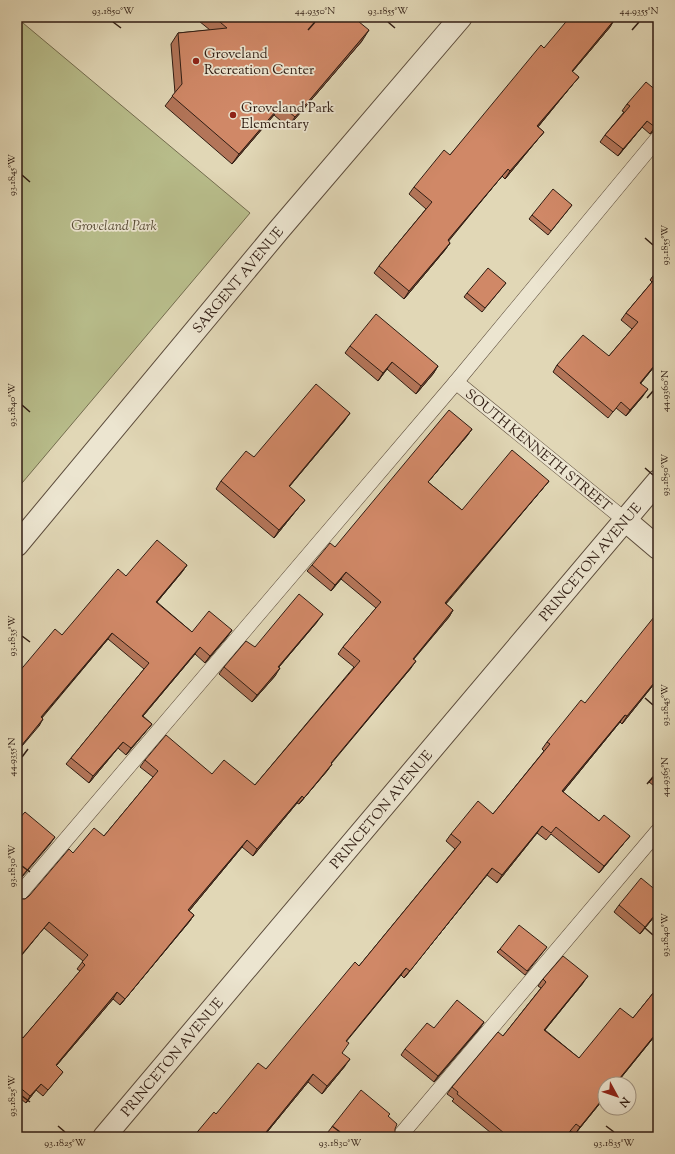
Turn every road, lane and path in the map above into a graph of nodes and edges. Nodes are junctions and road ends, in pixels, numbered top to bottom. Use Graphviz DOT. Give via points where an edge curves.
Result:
graph roads {
  1 [pos="461,17"];
  2 [pos="658,138"];
  3 [pos="456,382"];
  4 [pos="658,481"];
  5 [pos="625,520"];
  6 [pos="17,545"];
  7 [pos="658,548"];
  8 [pos="658,831"];
  9 [pos="17,897"];
  10 [pos="104,1137"];
  11 [pos="399,1137"];
  1 -- 6 [label="street, SARGENT AVENUE" via="278,231"];
  2 -- 3 [label="lane"];
  3 -- 5 [label="lane, SOUTH KENNETH STREET"];
  3 -- 9 [label="lane"];
  4 -- 5 [label="street, PRINCETON AVENUE"];
  5 -- 7 [label="street, SOUTH KENNETH STREET"];
  5 -- 10 [label="street, PRINCETON AVENUE"];
  8 -- 11 [label="lane"];
}
